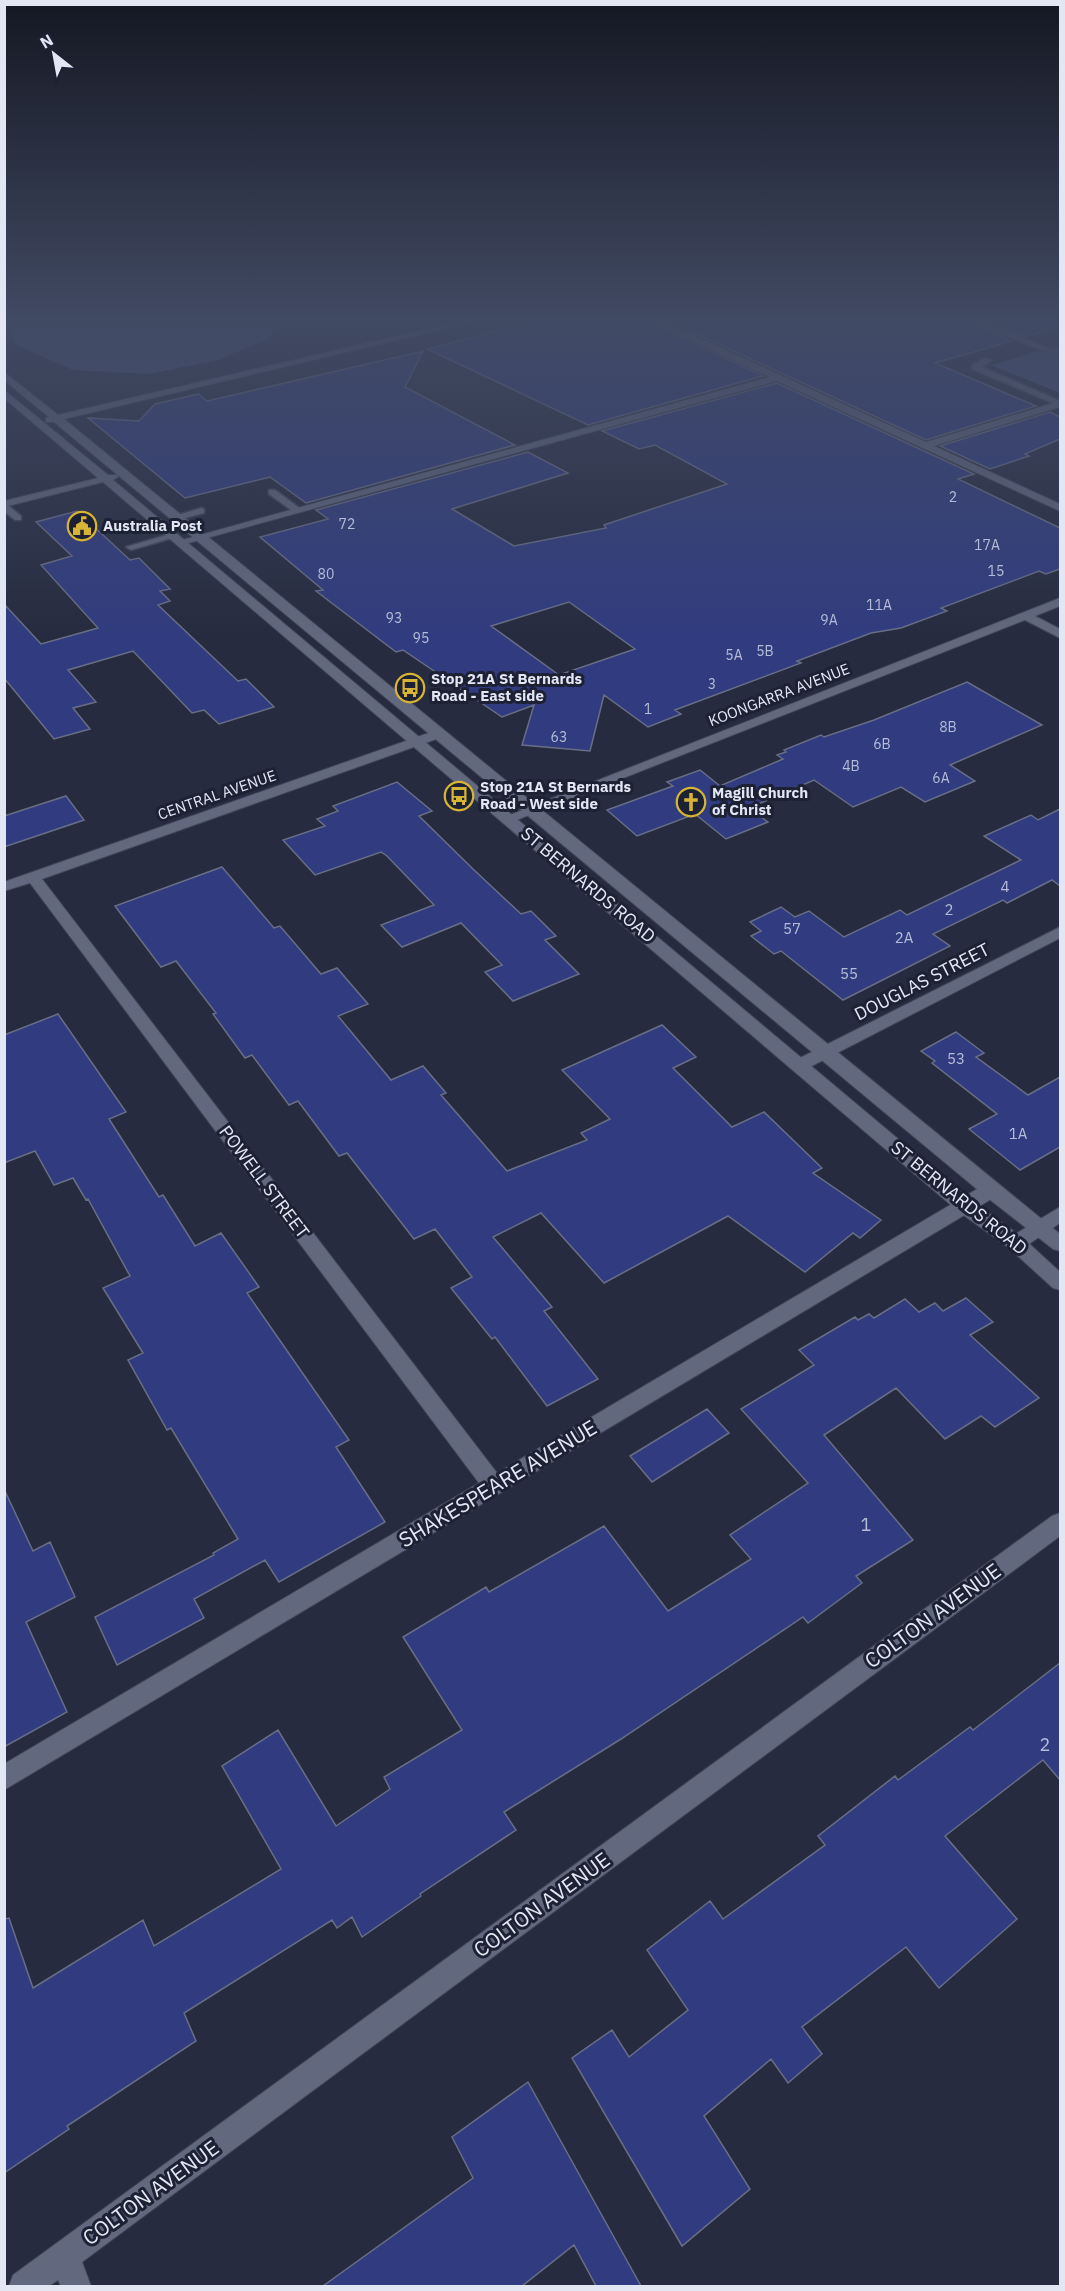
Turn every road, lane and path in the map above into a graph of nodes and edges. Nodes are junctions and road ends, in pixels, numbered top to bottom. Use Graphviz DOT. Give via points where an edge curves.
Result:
graph roads {
  1 [pos="41,425"];
  2 [pos="65,425"];
  3 [pos="606,425"];
  4 [pos="879,425"];
  5 [pos="993,425"];
  6 [pos="925,446"];
  7 [pos="124,474"];
  8 [pos="105,479"];
  9 [pos="272,492"];
  10 [pos="4,505"];
  11 [pos="1060,508"];
  12 [pos="297,510"];
  13 [pos="201,511"];
  14 [pos="18,518"];
  15 [pos="177,518"];
  16 [pos="200,537"];
  17 [pos="177,539"];
  18 [pos="131,547"];
  19 [pos="1060,602"];
  20 [pos="1026,616"];
  21 [pos="1060,634"];
  22 [pos="440,734"];
  23 [pos="417,742"];
  24 [pos="531,809"];
  25 [pos="509,818"];
  26 [pos="33,877"];
  27 [pos="4,887"];
  28 [pos="1060,932"];
  29 [pos="825,1053"];
  30 [pos="800,1065"];
  31 [pos="991,1190"];
  32 [pos="965,1206"];
  33 [pos="1060,1214"];
  34 [pos="1039,1227"];
  35 [pos="1016,1244"];
  36 [pos="1060,1244"];
  37 [pos="1060,1283"];
  38 [pos="495,1486"];
  39 [pos="1060,1522"];
  40 [pos="4,1778"];
  41 [pos="64,2257"];
  42 [pos="24,2286"];
  43 [pos="76,2286"];
  1 -- 8 [label="street, ST BERNARDS ROAD"];
  2 -- 7 [label="street, ST BERNARDS ROAD"];
  3 -- 12 [label="street"];
  4 -- 6 [label="street"];
  5 -- 6 [label="street"];
  6 -- 11 [label="street"];
  7 -- 8 [label="street"];
  7 -- 15 [label="street, ST BERNARDS ROAD"];
  8 -- 10 [label="street"];
  8 -- 17 [label="street, ST BERNARDS ROAD"];
  9 -- 12 [label="lane"];
  10 -- 14 [label="lane"];
  12 -- 16 [label="street"];
  13 -- 15 [label="lane"];
  15 -- 16 [label="street, ST BERNARDS ROAD"];
  16 -- 17 [label="street"];
  16 -- 22 [label="street, ST BERNARDS ROAD"];
  17 -- 18 [label="lane"];
  17 -- 23 [label="street, ST BERNARDS ROAD"];
  19 -- 20 [label="street, KOONGARRA AVENUE"];
  20 -- 21 [label="street"];
  20 -- 24 [label="street, KOONGARRA AVENUE"];
  22 -- 23 [label="street, CENTRAL AVENUE"];
  22 -- 24 [label="street, ST BERNARDS ROAD"];
  23 -- 25 [label="street, ST BERNARDS ROAD"];
  23 -- 26 [label="street, CENTRAL AVENUE"];
  24 -- 25 [label="street, KOONGARRA AVENUE"];
  24 -- 29 [label="street, ST BERNARDS ROAD"];
  25 -- 30 [label="street, ST BERNARDS ROAD"];
  26 -- 27 [label="street, CENTRAL AVENUE"];
  26 -- 38 [label="street, POWELL STREET"];
  28 -- 29 [label="street, DOUGLAS STREET"];
  29 -- 30 [label="street, DOUGLAS STREET"];
  29 -- 31 [label="street, ST BERNARDS ROAD"];
  30 -- 32 [label="street, ST BERNARDS ROAD"];
  31 -- 32 [label="street, SHAKESPEARE AVENUE"];
  31 -- 34 [label="street, ST BERNARDS ROAD"];
  32 -- 35 [label="street, ST BERNARDS ROAD"];
  32 -- 38 [label="street, SHAKESPEARE AVENUE"];
  33 -- 34 [label="street"];
  34 -- 35 [label="street"];
  34 -- 36 [label="street, ST BERNARDS ROAD"];
  35 -- 37 [label="street, ST BERNARDS ROAD"];
  38 -- 40 [label="street, SHAKESPEARE AVENUE"];
  39 -- 41 [label="street, COLTON AVENUE"];
  41 -- 42 [label="street, COLTON AVENUE"];
  41 -- 43 [label="street"];
}
